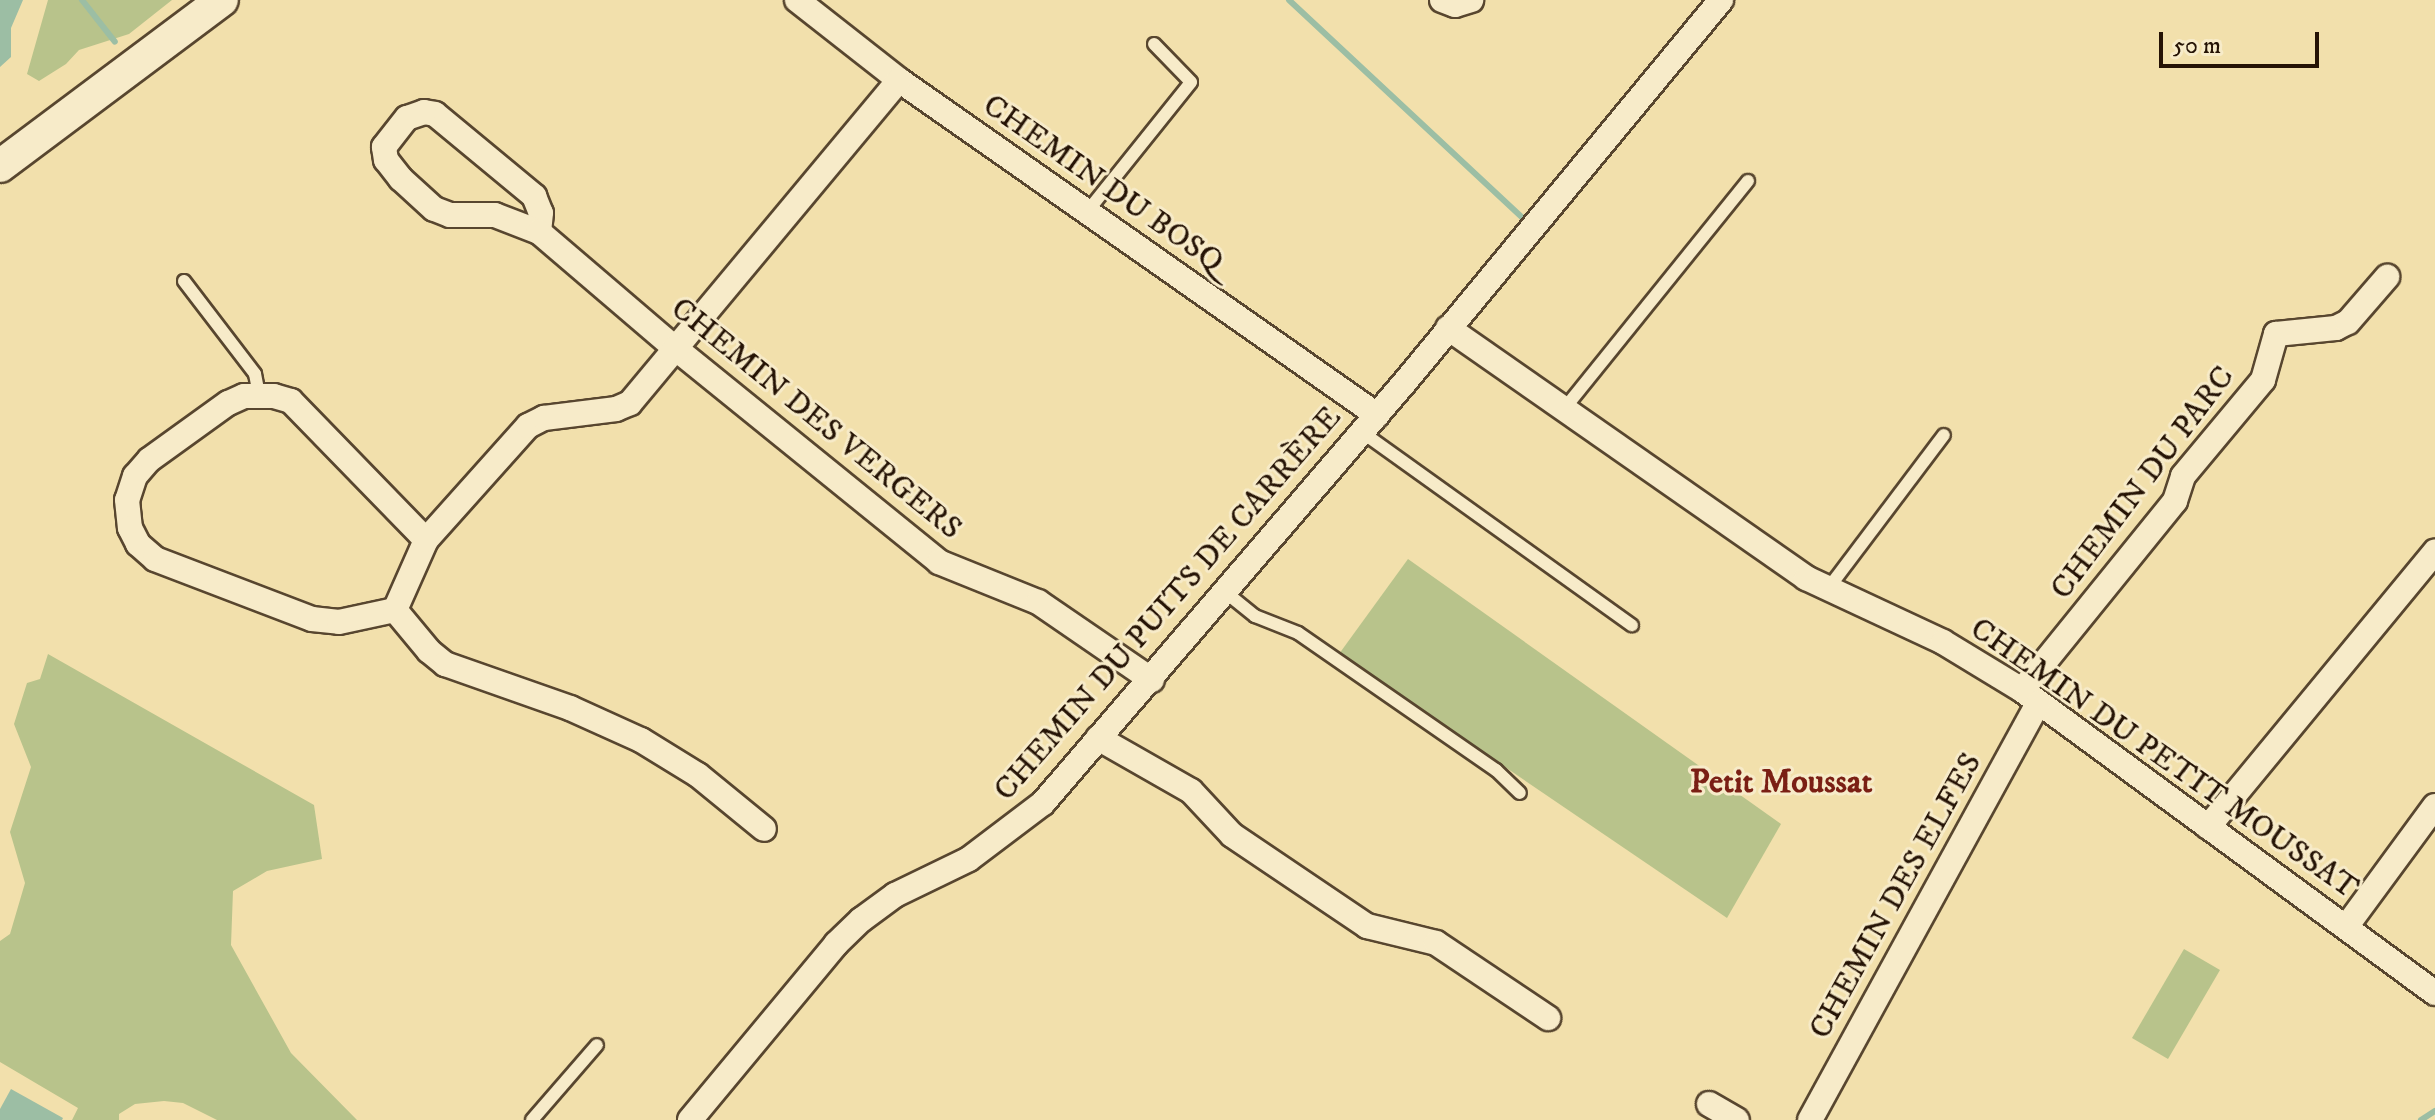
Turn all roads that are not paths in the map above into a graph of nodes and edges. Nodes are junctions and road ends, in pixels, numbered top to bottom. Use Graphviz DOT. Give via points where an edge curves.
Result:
graph roads {
  1 [pos="222,0"];
  2 [pos="797,0"];
  3 [pos="1442,0"];
  4 [pos="1471,0"];
  5 [pos="1721,0"];
  6 [pos="1154,44"];
  7 [pos="899,80"];
  8 [pos="0,166"];
  9 [pos="1748,181"];
  10 [pos="1087,212"];
  11 [pos="539,232"];
  12 [pos="2387,277"];
  13 [pos="184,281"];
  14 [pos="1448,328"];
  15 [pos="675,348"];
  16 [pos="259,394"];
  17 [pos="1564,409"];
  18 [pos="1369,423"];
  19 [pos="1944,435"];
  20 [pos="426,540"];
  21 [pos="2435,552"];
  22 [pos="1827,590"];
  23 [pos="1224,591"];
  24 [pos="395,610"];
  25 [pos="1632,625"];
  26 [pos="1152,680"];
  27 [pos="2030,697"];
  28 [pos="1098,738"];
  29 [pos="1520,793"];
  30 [pos="2435,806"];
  31 [pos="2208,827"];
  32 [pos="764,829"];
  33 [pos="2346,927"];
  34 [pos="2435,993"];
  35 [pos="1548,1018"];
  36 [pos="597,1045"];
  37 [pos="1709,1104"];
  38 [pos="532,1120"];
  39 [pos="690,1120"];
  40 [pos="1737,1120"];
  41 [pos="1810,1120"];
  1 -- 8 [label="main road"];
  2 -- 7 [label="street, CHEMIN DU BOSQ"];
  3 -- 4 [label="street" via="1455,5"];
  5 -- 14 [label="street, CHEMIN DU PUITS DE CARRÈRE"];
  6 -- 10 [label="lane" via="1191,82"];
  7 -- 10 [label="street, CHEMIN DU BOSQ"];
  7 -- 15 [label="street"];
  9 -- 17 [label="lane"];
  10 -- 18 [label="street, CHEMIN DU BOSQ"];
  11 -- 11 [label="street, CHEMIN DES VERGERS" via="541,213 534,196 435,114 415,114 390,136 384,147 386,160 434,209 450,215 495,215"];
  11 -- 15 [label="street, CHEMIN DES VERGERS"];
  12 -- 27 [label="street, CHEMIN DU PARC" via="2348,322 2276,334 2263,380 2183,476 2175,501"];
  13 -- 16 [label="lane" via="255,374"];
  14 -- 17 [label="street, CHEMIN DU PETIT MOUSSAT"];
  14 -- 18 [label="street, CHEMIN DU PUITS DE CARRÈRE"];
  15 -- 20 [label="street" via="630,403 544,418 528,426"];
  15 -- 26 [label="street, CHEMIN DES VERGERS" via="939,562 1038,602"];
  16 -- 20 [label="street" via="291,401"];
  16 -- 24 [label="street" via="228,403 135,476 126,509 138,544 155,559 312,619 339,622"];
  17 -- 22 [label="street, CHEMIN DU PETIT MOUSSAT"];
  18 -- 23 [label="street, CHEMIN DU PUITS DE CARRÈRE"];
  18 -- 25 [label="lane"];
  19 -- 22 [label="lane"];
  20 -- 24 [label="street"];
  21 -- 31 [label="street"];
  22 -- 27 [label="street, CHEMIN DU PETIT MOUSSAT" via="1943,642"];
  23 -- 26 [label="street, CHEMIN DU PUITS DE CARRÈRE"];
  23 -- 29 [label="lane" via="1255,616 1310,642 1496,770"];
  24 -- 32 [label="street" via="445,664 570,708 641,740 698,775"];
  26 -- 28 [label="street, CHEMIN DU PUITS DE CARRÈRE"];
  27 -- 31 [label="street, CHEMIN DU PETIT MOUSSAT"];
  27 -- 41 [label="street, CHEMIN DES ELFES"];
  28 -- 35 [label="street" via="1191,791 1232,835 1367,926 1436,943"];
  28 -- 39 [label="street, CHEMIN DU PUITS DE CARRÈRE" via="1043,803 1012,829 861,920"];
  30 -- 33 [label="street"];
  31 -- 33 [label="street, CHEMIN DU PETIT MOUSSAT"];
  33 -- 34 [label="street, CHEMIN DU PETIT MOUSSAT"];
  36 -- 38 [label="lane"];
  37 -- 40 [label="street"];
}
